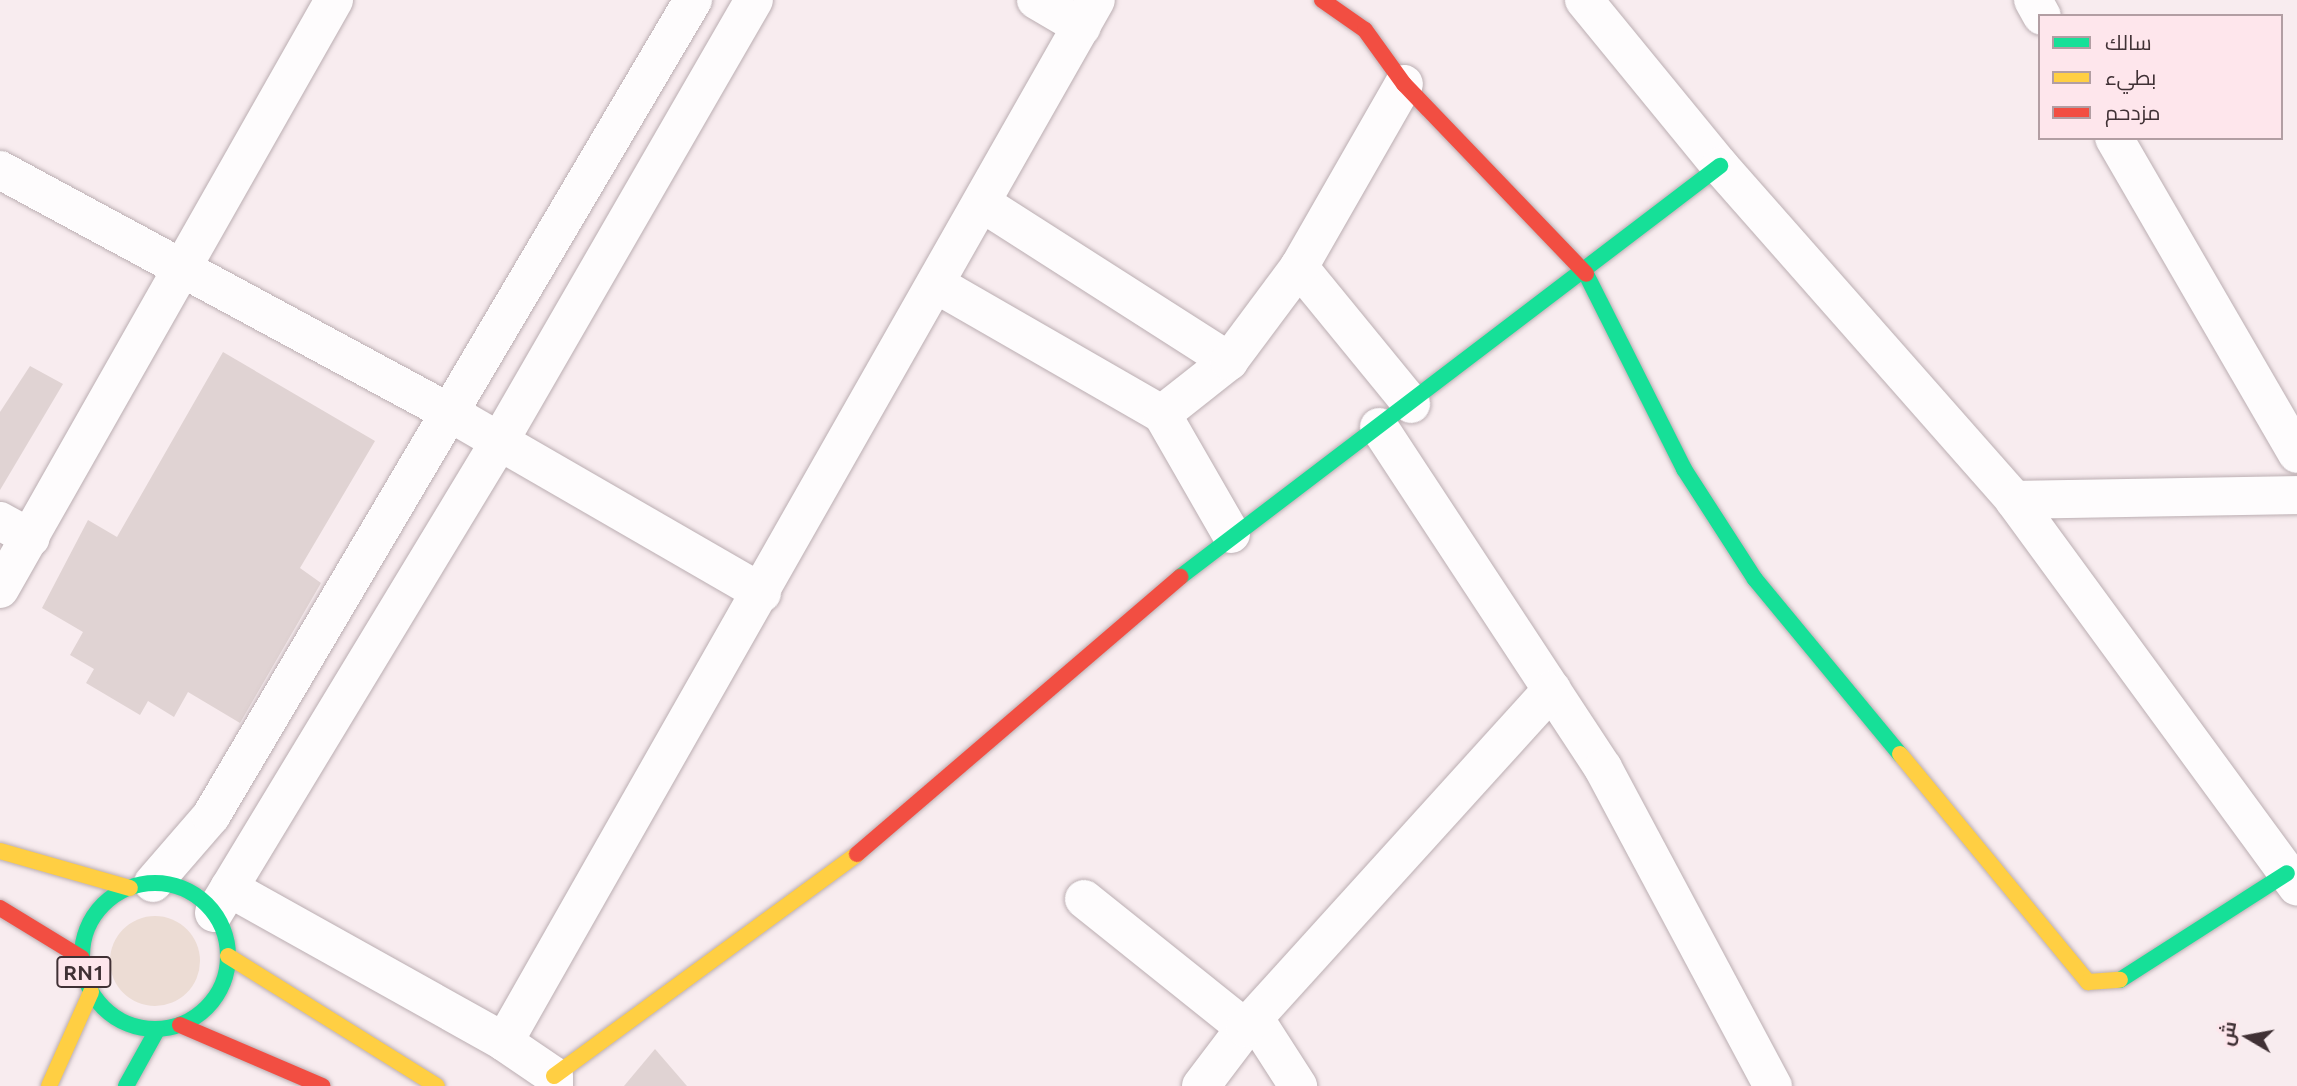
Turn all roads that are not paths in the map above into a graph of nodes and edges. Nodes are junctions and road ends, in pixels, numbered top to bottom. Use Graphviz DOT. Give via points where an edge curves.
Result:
graph roads {
  1 [pos="334,0"];
  2 [pos="693,0"];
  3 [pos="754,0"];
  4 [pos="1037,0"];
  5 [pos="1322,0"];
  6 [pos="1584,0"];
  7 [pos="1089,13"];
  8 [pos="1404,84"];
  9 [pos="2115,140"];
  10 [pos="1720,166"];
  11 [pos="0,170"];
  12 [pos="985,205"];
  13 [pos="1299,267"];
  14 [pos="1583,268"];
  15 [pos="181,272"];
  16 [pos="939,286"];
  17 [pos="1229,361"];
  18 [pos="1410,404"];
  19 [pos="452,414"];
  20 [pos="1162,414"];
  21 [pos="1378,426"];
  22 [pos="499,442"];
  23 [pos="2297,454"];
  24 [pos="2297,495"];
  25 [pos="2014,500"];
  26 [pos="16,530"];
  27 [pos="1231,534"];
  28 [pos="0,589"];
  29 [pos="762,593"];
  30 [pos="1552,690"];
  31 [pos="0,851"];
  32 [pos="2292,880"];
  33 [pos="141,885"];
  34 [pos="1084,900"];
  35 [pos="222,901"];
  36 [pos="0,908"];
  37 [pos="228,956"];
  38 [pos="82,958"];
  39 [pos="91,992"];
  40 [pos="1250,1023"];
  41 [pos="180,1025"];
  42 [pos="157,1030"];
  43 [pos="504,1042"];
  44 [pos="554,1081"];
  45 [pos="49,1086"];
  46 [pos="126,1086"];
  47 [pos="322,1086"];
  48 [pos="437,1086"];
  49 [pos="1201,1086"];
  50 [pos="1298,1086"];
  51 [pos="1773,1086"];
  1 -- 15 [label="street"];
  2 -- 19 [label="street"];
  3 -- 22 [label="street"];
  4 -- 7 [label="street"];
  5 -- 8 [label="street" via="1365,30"];
  6 -- 10 [label="street"];
  7 -- 12 [label="street"];
  8 -- 13 [label="street"];
  8 -- 14 [label="street"];
  9 -- 23 [label="street"];
  10 -- 14 [label="street"];
  10 -- 25 [label="street"];
  11 -- 15 [label="street"];
  12 -- 16 [label="street"];
  12 -- 17 [label="street"];
  13 -- 17 [label="street"];
  13 -- 18 [label="street"];
  14 -- 18 [label="street"];
  14 -- 32 [label="street" via="1684,470 1747,568 2088,982 2127,980"];
  15 -- 19 [label="street"];
  15 -- 26 [label="street"];
  16 -- 20 [label="street"];
  16 -- 29 [label="street"];
  17 -- 20 [label="street"];
  18 -- 21 [label="street"];
  19 -- 22 [label="street"];
  19 -- 33 [label="street" via="211,816"];
  20 -- 27 [label="street"];
  21 -- 27 [label="street"];
  21 -- 30 [label="street"];
  22 -- 29 [label="street"];
  22 -- 35 [label="street"];
  24 -- 25 [label="street"];
  25 -- 32 [label="street"];
  26 -- 28 [label="street"];
  27 -- 44 [label="street" via="811,893"];
  29 -- 43 [label="street"];
  30 -- 40 [label="street"];
  30 -- 51 [label="street" via="1603,768"];
  31 -- 33 [label="street"];
  33 -- 35 [label="street" via="176,886"];
  33 -- 38 [label="street, RN1" via="94,916"];
  34 -- 40 [label="street"];
  35 -- 37 [label="street"];
  35 -- 43 [label="street"];
  36 -- 38 [label="street, RN1"];
  37 -- 41 [label="street, RN1" via="215,998"];
  37 -- 48 [label="street"];
  38 -- 39 [label="street, RN1"];
  39 -- 42 [label="street, RN1" via="119,1020"];
  39 -- 45 [label="street"];
  40 -- 49 [label="street"];
  40 -- 50 [label="street"];
  41 -- 42 [label="street, RN1"];
  41 -- 47 [label="street"];
  42 -- 46 [label="street"];
  43 -- 44 [label="street"];
}
